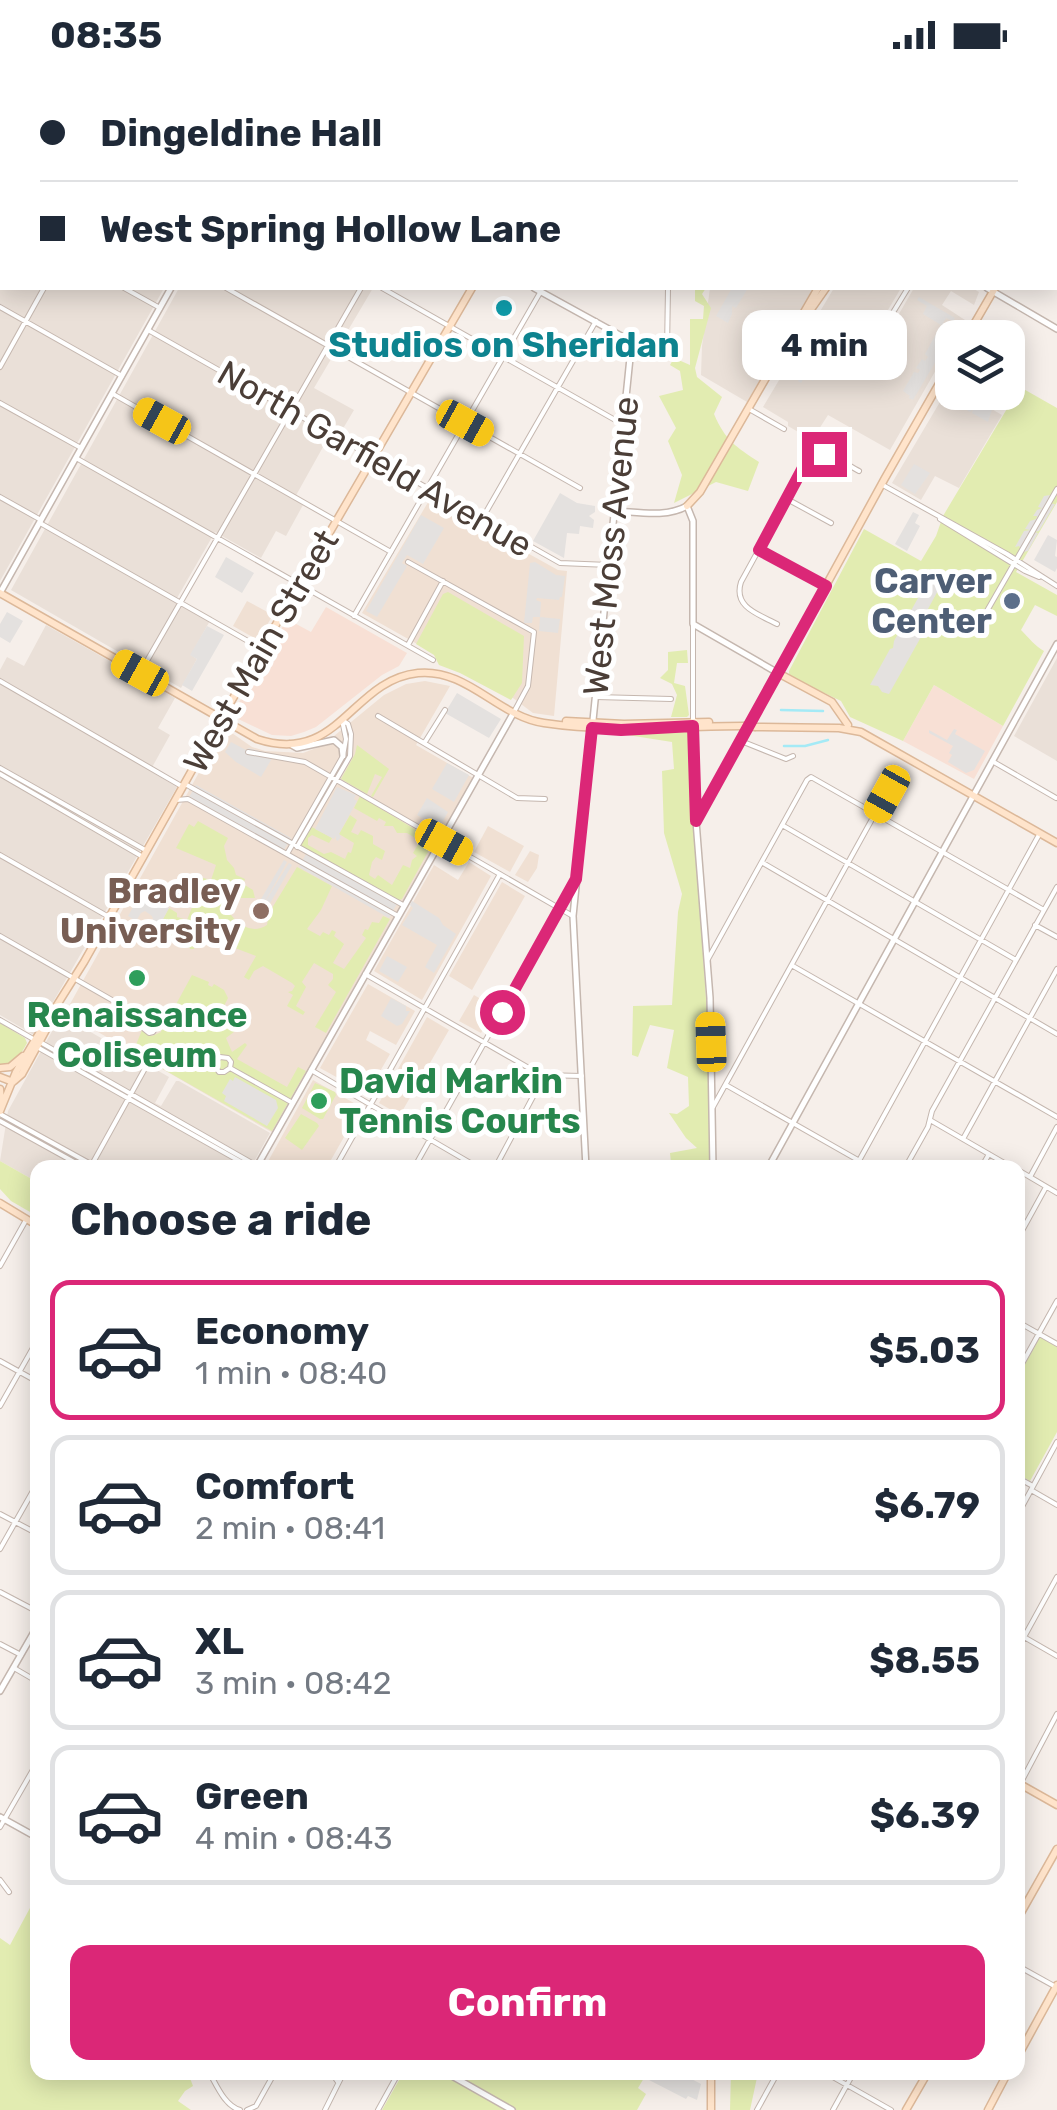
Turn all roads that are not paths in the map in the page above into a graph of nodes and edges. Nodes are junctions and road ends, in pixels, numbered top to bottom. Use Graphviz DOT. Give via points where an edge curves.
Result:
graph roads {
  1 [pos="43,290"];
  2 [pos="128,290"];
  3 [pos="170,290"];
  4 [pos="230,290"];
  5 [pos="360,290"];
  6 [pos="386,290"];
  7 [pos="471,290"];
  8 [pos="537,290"];
  9 [pos="540,290"];
  10 [pos="668,290"];
  11 [pos="817,290"];
  12 [pos="825,290"];
  13 [pos="907,290"];
  14 [pos="991,290"];
  15 [pos="994,290"];
  16 [pos="0,307"];
  17 [pos="160,308"];
  18 [pos="976,320"];
  19 [pos="26,321"];
  20 [pos="596,321"];
  21 [pos="449,326"];
  22 [pos="1057,329"];
  23 [pos="148,330"];
  24 [pos="882,332"];
  25 [pos="788,339"];
  26 [pos="634,343"];
  27 [pos="328,345"];
  28 [pos="504,356"];
  29 [pos="0,367"];
  30 [pos="122,376"];
  31 [pos="558,388"];
  32 [pos="935,390"];
  33 [pos="411,392"];
  34 [pos="112,394"];
  35 [pos="0,403"];
  36 [pos="749,408"];
  37 [pos="290,410"];
  38 [pos="465,423"];
  39 [pos="624,425"];
  40 [pos="784,428"];
  41 [pos="81,448"];
  42 [pos="520,454"];
  43 [pos="373,457"];
  44 [pos="76,458"];
  45 [pos="859,472"];
  46 [pos="254,473"];
  47 [pos="881,484"];
  48 [pos="427,488"];
  49 [pos="580,488"];
  50 [pos="1057,489"];
  51 [pos="0,497"];
  52 [pos="786,499"];
  53 [pos="687,506"];
  54 [pos="615,511"];
  55 [pos="482,519"];
  56 [pos="336,520"];
  57 [pos="40,522"];
  58 [pos="831,524"];
  59 [pos="216,537"];
  60 [pos="759,550"];
  61 [pos="391,552"];
  62 [pos="408,562"];
  63 [pos="1015,562"];
  64 [pos="610,566"];
  65 [pos="442,582"];
  66 [pos="299,584"];
  67 [pos="826,586"];
  68 [pos="1057,586"];
  69 [pos="0,593"];
  70 [pos="179,603"];
  71 [pos="354,616"];
  72 [pos="693,624"];
  73 [pos="776,624"];
  74 [pos="976,630"];
  75 [pos="1057,644"];
  76 [pos="408,645"];
  77 [pos="262,649"];
  78 [pos="433,660"];
  79 [pos="140,673"];
  80 [pos="778,674"];
  81 [pos="0,682"];
  82 [pos="596,697"];
  83 [pos="671,698"];
  84 [pos="445,710"];
  85 [pos="514,712"];
  86 [pos="839,714"];
  87 [pos="378,716"];
  88 [pos="221,719"];
  89 [pos="342,720"];
  90 [pos="694,724"];
  91 [pos="834,724"];
  92 [pos="593,725"];
  93 [pos="756,725"];
  94 [pos="848,725"];
  95 [pos="425,742"];
  96 [pos="741,742"];
  97 [pos="290,744"];
  98 [pos="248,752"];
  99 [pos="901,754"];
  100 [pos="343,756"];
  101 [pos="793,756"];
  102 [pos="992,761"];
  103 [pos="0,772"];
  104 [pos="478,774"];
  105 [pos="898,774"];
  106 [pos="334,778"];
  107 [pos="184,786"];
  108 [pos="974,795"];
  109 [pos="1056,798"];
  110 [pos="545,799"];
  111 [pos="176,800"];
  112 [pos="876,812"];
  113 [pos="696,821"];
  114 [pos="782,825"];
  115 [pos="1040,833"];
  116 [pos="440,840"];
  117 [pos="1057,843"];
  118 [pos="295,846"];
  119 [pos="942,851"];
  120 [pos="145,854"];
  121 [pos="0,855"];
  122 [pos="287,855"];
  123 [pos="762,862"];
  124 [pos="848,863"];
  125 [pos="500,874"];
  126 [pos="576,879"];
  127 [pos="1057,887"];
  128 [pos="1009,890"];
  129 [pos="828,901"];
  130 [pos="915,902"];
  131 [pos="404,905"];
  132 [pos="560,908"];
  133 [pos="1044,910"];
  134 [pos="398,916"];
  135 [pos="572,916"];
  136 [pos="109,917"];
  137 [pos="1036,925"];
  138 [pos="0,936"];
  139 [pos="1057,937"];
  140 [pos="894,939"];
  141 [pos="981,940"];
  142 [pos="708,959"];
  143 [pos="1016,960"];
  144 [pos="793,966"];
  145 [pos="1057,970"];
  146 [pos="365,974"];
  147 [pos="74,978"];
  148 [pos="961,978"];
  149 [pos="996,998"];
  150 [pos="858,1003"];
  151 [pos="424,1008"];
  152 [pos="1030,1018"];
  153 [pos="0,1020"];
  154 [pos="147,1020"];
  155 [pos="1057,1034"];
  156 [pos="926,1041"];
  157 [pos="37,1043"];
  158 [pos="484,1043"];
  159 [pos="28,1052"];
  160 [pos="960,1061"];
  161 [pos="148,1063"];
  162 [pos="0,1068"];
  163 [pos="230,1068"];
  164 [pos="311,1070"];
  165 [pos="544,1076"];
  166 [pos="582,1076"];
  167 [pos="0,1077"];
  168 [pos="995,1081"];
  169 [pos="13,1082"];
  170 [pos="726,1085"];
  171 [pos="0,1089"];
  172 [pos="129,1096"];
  173 [pos="293,1102"];
  174 [pos="370,1105"];
  175 [pos="712,1108"];
  176 [pos="0,1113"];
  177 [pos="1057,1117"];
  178 [pos="930,1120"];
  179 [pos="793,1124"];
  180 [pos="1057,1128"];
  181 [pos="963,1138"];
  182 [pos="430,1139"];
  183 [pos="989,1154"];
  184 [pos="79,1160"];
  185 [pos="92,1160"];
  186 [pos="246,1160"];
  187 [pos="260,1160"];
  188 [pos="339,1160"];
  189 [pos="418,1160"];
  190 [pos="465,1160"];
  191 [pos="499,1160"];
  192 [pos="586,1160"];
  193 [pos="715,1160"];
  194 [pos="773,1160"];
  195 [pos="859,1160"];
  196 [pos="909,1160"];
  197 [pos="986,1160"];
  198 [pos="999,1160"];
  199 [pos="1025,1175"];
  200 [pos="1030,1178"];
  201 [pos="1046,1187"];
  202 [pos="1057,1193"];
  203 [pos="0,1203"];
  204 [pos="26,1220"];
  205 [pos="30,1222"];
  206 [pos="1025,1225"];
  207 [pos="0,1266"];
  208 [pos="1057,1300"];
  209 [pos="1025,1326"];
  210 [pos="1039,1334"];
  211 [pos="1057,1344"];
  212 [pos="30,1353"];
  213 [pos="1025,1359"];
  214 [pos="0,1362"];
  215 [pos="19,1372"];
  216 [pos="30,1378"];
  217 [pos="0,1406"];
  218 [pos="1057,1442"];
  219 [pos="1025,1483"];
  220 [pos="1031,1488"];
  221 [pos="30,1496"];
  222 [pos="1025,1500"];
  223 [pos="1057,1505"];
  224 [pos="0,1514"];
  225 [pos="15,1522"];
  226 [pos="30,1530"];
  227 [pos="0,1549"];
  228 [pos="1057,1577"];
  229 [pos="0,1592"];
  230 [pos="30,1608"];
  231 [pos="1025,1634"];
  232 [pos="1025,1637"];
  233 [pos="30,1640"];
  234 [pos="0,1644"];
  235 [pos="21,1655"];
  236 [pos="1057,1656"];
  237 [pos="14,1668"];
  238 [pos="30,1677"];
  239 [pos="0,1692"];
  240 [pos="1057,1714"];
  241 [pos="1025,1772"];
  242 [pos="30,1774"];
  243 [pos="1025,1789"];
  244 [pos="1057,1805"];
  245 [pos="2,1818"];
  246 [pos="0,1827"];
  247 [pos="30,1834"];
  248 [pos="1057,1849"];
  249 [pos="0,1880"];
  250 [pos="8,1892"];
  251 [pos="1025,1906"];
  252 [pos="1025,1970"];
  253 [pos="1056,1990"];
  254 [pos="1025,2044"];
  255 [pos="214,2080"];
  256 [pos="271,2080"];
  257 [pos="395,2080"];
  258 [pos="459,2080"];
  259 [pos="711,2080"];
  260 [pos="774,2080"];
  261 [pos="838,2080"];
  262 [pos="849,2080"];
  263 [pos="923,2080"];
  264 [pos="1004,2080"];
  265 [pos="338,2082"];
  266 [pos="846,2085"];
  267 [pos="240,2110"];
  268 [pos="248,2110"];
  269 [pos="325,2110"];
  270 [pos="378,2110"];
  271 [pos="512,2110"];
  272 [pos="710,2110"];
  273 [pos="758,2110"];
  274 [pos="833,2110"];
  275 [pos="891,2110"];
  276 [pos="906,2110"];
  277 [pos="988,2110"];
  1 -- 19 [label="street"];
  2 -- 17 [label="street"];
  3 -- 17 [label="street"];
  4 -- 27 [label="street"];
  5 -- 27 [label="street"];
  6 -- 21 [label="street"];
  7 -- 21 [label="main road, West Main Street"];
  8 -- 28 [label="street"];
  9 -- 20 [label="street"];
  10 -- 26 [label="street" via="664,354"];
  11 -- 25 [label="main road"];
  12 -- 25 [label="main road"];
  13 -- 24 [label="street"];
  14 -- 18 [label="main road"];
  15 -- 22 [label="street"];
  16 -- 19 [label="street"];
  17 -- 23 [label="street"];
  19 -- 29 [label="street"];
  19 -- 30 [label="street"];
  20 -- 26 [label="street"];
  20 -- 31 [label="street"];
  21 -- 28 [label="street"];
  21 -- 33 [label="main road, West Main Street"];
  23 -- 30 [label="street"];
  23 -- 37 [label="street, North Garfield Avenue"];
  25 -- 36 [label="main road"];
  26 -- 39 [label="street, West Moss Avenue"];
  27 -- 33 [label="street"];
  27 -- 37 [label="street"];
  28 -- 31 [label="street"];
  28 -- 38 [label="street"];
  30 -- 34 [label="street"];
  31 -- 39 [label="street"];
  31 -- 42 [label="street"];
  32 -- 47 [label="main road"];
  33 -- 38 [label="street"];
  33 -- 43 [label="main road, West Main Street"];
  34 -- 41 [label="street"];
  34 -- 46 [label="street"];
  35 -- 41 [label="street"];
  36 -- 40 [label="street"];
  36 -- 53 [label="main road"];
  37 -- 43 [label="street, North Garfield Avenue"];
  37 -- 46 [label="street"];
  38 -- 42 [label="street"];
  38 -- 48 [label="street"];
  39 -- 54 [label="street, West Moss Avenue"];
  41 -- 44 [label="street"];
  42 -- 49 [label="street"];
  42 -- 55 [label="street"];
  43 -- 48 [label="street, North Garfield Avenue"];
  43 -- 56 [label="main road, West Main Street"];
  44 -- 57 [label="street"];
  44 -- 59 [label="street"];
  45 -- 52 [label="street" via="831,455 816,455"];
  46 -- 56 [label="street"];
  46 -- 59 [label="street"];
  47 -- 63 [label="street"];
  47 -- 67 [label="main road"];
  48 -- 55 [label="street, North Garfield Avenue"];
  48 -- 61 [label="street"];
  50 -- 63 [label="street"];
  51 -- 57 [label="street"];
  52 -- 58 [label="street"];
  52 -- 60 [label="street"];
  53 -- 54 [label="street" via="665,513"];
  53 -- 72 [label="street" via="694,521"];
  54 -- 64 [label="street, West Moss Avenue"];
  55 -- 64 [label="street, North Garfield Avenue" via="561,564"];
  56 -- 61 [label="street"];
  56 -- 66 [label="main road, West Main Street"];
  57 -- 69 [label="street"];
  57 -- 70 [label="street"];
  59 -- 66 [label="street"];
  59 -- 70 [label="street"];
  60 -- 67 [label="street"];
  60 -- 73 [label="street" via="739,596"];
  61 -- 71 [label="street"];
  62 -- 65 [label="street"];
  63 -- 68 [label="street"];
  63 -- 74 [label="street"];
  64 -- 82 [label="street, West Moss Avenue"];
  65 -- 76 [label="street"];
  65 -- 85 [label="street" via="534,632 528,686"];
  66 -- 71 [label="street"];
  66 -- 77 [label="main road, West Main Street"];
  67 -- 80 [label="main road"];
  69 -- 79 [label="main road"];
  70 -- 77 [label="street"];
  70 -- 79 [label="street"];
  71 -- 76 [label="street"];
  72 -- 80 [label="street"];
  72 -- 90 [label="street"];
  75 -- 102 [label="street"];
  76 -- 78 [label="street"];
  77 -- 88 [label="main road, West Main Street"];
  79 -- 88 [label="main road"];
  80 -- 86 [label="main road" via="823,696"];
  80 -- 96 [label="street"];
  81 -- 107 [label="street"];
  82 -- 83 [label="street"];
  82 -- 92 [label="street, West Moss Avenue"];
  84 -- 95 [label="street"];
  85 -- 89 [label="main road" via="458,680 429,673 390,682"];
  85 -- 92 [label="main road" via="536,722"];
  85 -- 104 [label="street"];
  86 -- 91 [label="main road"];
  86 -- 94 [label="main road"];
  87 -- 95 [label="street"];
  88 -- 97 [label="main road" via="257,739"];
  88 -- 107 [label="main road, West Main Street"];
  89 -- 97 [label="main road" via="319,737"];
  89 -- 100 [label="street"];
  89 -- 106 [label="street" via="352,748"];
  90 -- 92 [label="main road"];
  90 -- 93 [label="main road, bridge"];
  90 -- 113 [label="street"];
  91 -- 93 [label="main road"];
  91 -- 94 [label="main road"];
  92 -- 126 [label="street, West Moss Avenue"];
  93 -- 99 [label="main road" via="853,730"];
  94 -- 99 [label="main road"];
  95 -- 104 [label="street"];
  96 -- 101 [label="street"];
  96 -- 113 [label="street"];
  97 -- 100 [label="street" via="334,740"];
  98 -- 106 [label="street" via="300,759"];
  99 -- 108 [label="main road"];
  100 -- 106 [label="street"];
  102 -- 108 [label="street"];
  102 -- 109 [label="street"];
  103 -- 120 [label="street"];
  104 -- 110 [label="street" via="517,798"];
  104 -- 116 [label="street"];
  105 -- 112 [label="street"];
  106 -- 116 [label="street"];
  106 -- 118 [label="street"];
  107 -- 111 [label="main road, West Main Street"];
  107 -- 118 [label="street"];
  108 -- 115 [label="main road"];
  108 -- 119 [label="street"];
  111 -- 120 [label="main road, West Main Street"];
  111 -- 122 [label="street" via="188,799"];
  112 -- 114 [label="street" via="810,777"];
  112 -- 119 [label="street"];
  112 -- 124 [label="street"];
  113 -- 142 [label="street"];
  114 -- 123 [label="street"];
  114 -- 124 [label="street"];
  115 -- 117 [label="main road"];
  115 -- 128 [label="street"];
  116 -- 125 [label="street"];
  116 -- 131 [label="street"];
  118 -- 122 [label="street"];
  118 -- 131 [label="street"];
  119 -- 128 [label="street"];
  119 -- 130 [label="street"];
  120 -- 136 [label="main road, West Main Street"];
  121 -- 136 [label="street"];
  122 -- 134 [label="street"];
  123 -- 129 [label="street"];
  123 -- 142 [label="street"];
  124 -- 129 [label="street"];
  124 -- 130 [label="street"];
  125 -- 132 [label="street"];
  125 -- 151 [label="street"];
  126 -- 132 [label="street"];
  126 -- 135 [label="street, West Moss Avenue"];
  127 -- 133 [label="street"];
  128 -- 133 [label="street"];
  128 -- 141 [label="street"];
  129 -- 140 [label="street"];
  129 -- 144 [label="street"];
  130 -- 140 [label="street"];
  130 -- 141 [label="street"];
  131 -- 134 [label="street"];
  132 -- 135 [label="street"];
  132 -- 158 [label="street"];
  133 -- 137 [label="street"];
  134 -- 146 [label="street"];
  135 -- 166 [label="street, West Moss Avenue"];
  136 -- 147 [label="main road, West Main Street"];
  137 -- 139 [label="street"];
  137 -- 143 [label="street"];
  138 -- 147 [label="street"];
  140 -- 148 [label="street"];
  140 -- 150 [label="street"];
  141 -- 143 [label="street"];
  141 -- 148 [label="street"];
  142 -- 175 [label="street"];
  143 -- 149 [label="street"];
  144 -- 150 [label="street"];
  144 -- 170 [label="street"];
  145 -- 152 [label="street"];
  146 -- 151 [label="street"];
  146 -- 164 [label="street"];
  147 -- 154 [label="street"];
  147 -- 157 [label="main road, West Main Street"];
  148 -- 149 [label="street"];
  148 -- 156 [label="street"];
  149 -- 152 [label="street"];
  149 -- 160 [label="street"];
  150 -- 156 [label="street"];
  150 -- 179 [label="street"];
  151 -- 158 [label="street"];
  151 -- 174 [label="street"];
  152 -- 155 [label="street"];
  152 -- 168 [label="street"];
  153 -- 157 [label="street"];
  156 -- 160 [label="street"];
  156 -- 195 [label="street"];
  157 -- 159 [label="main road, West Main Street"];
  157 -- 169 [label="main road, West Main Street"];
  157 -- 172 [label="street"];
  158 -- 165 [label="street"];
  158 -- 182 [label="street"];
  159 -- 162 [label="main road"];
  159 -- 169 [label="main road, West Main Street"];
  160 -- 168 [label="street"];
  160 -- 178 [label="street"];
  161 -- 172 [label="street"];
  163 -- 173 [label="street"];
  164 -- 173 [label="street"];
  164 -- 174 [label="street"];
  165 -- 166 [label="street"];
  165 -- 191 [label="street"];
  166 -- 192 [label="street, West Moss Avenue"];
  167 -- 169 [label="main road"];
  168 -- 177 [label="street"];
  168 -- 181 [label="street"];
  169 -- 176 [label="main road, West Main Street"];
  170 -- 175 [label="street"];
  170 -- 179 [label="street"];
  171 -- 176 [label="main road"];
  172 -- 185 [label="street"];
  172 -- 186 [label="street"];
  173 -- 187 [label="street"];
  174 -- 182 [label="street"];
  174 -- 188 [label="street"];
  175 -- 193 [label="street"];
  176 -- 184 [label="street"];
  178 -- 181 [label="street"];
  178 -- 196 [label="street"];
  179 -- 194 [label="street"];
  179 -- 195 [label="street"];
  180 -- 200 [label="street"];
  181 -- 183 [label="street"];
  182 -- 189 [label="street"];
  182 -- 190 [label="street"];
  183 -- 197 [label="street"];
  183 -- 198 [label="street"];
  199 -- 200 [label="street"];
  200 -- 201 [label="street"];
  201 -- 202 [label="street"];
  201 -- 206 [label="street"];
  203 -- 204 [label="main road"];
  204 -- 205 [label="main road"];
  204 -- 207 [label="street"];
  208 -- 210 [label="street"];
  209 -- 210 [label="street"];
  210 -- 211 [label="street"];
  210 -- 213 [label="street"];
  212 -- 215 [label="street"];
  214 -- 215 [label="street"];
  215 -- 216 [label="street"];
  215 -- 217 [label="street"];
  218 -- 220 [label="street"];
  219 -- 220 [label="street"];
  220 -- 222 [label="street"];
  220 -- 223 [label="street"];
  221 -- 225 [label="street"];
  224 -- 225 [label="street"];
  225 -- 226 [label="street"];
  225 -- 227 [label="street"];
  228 -- 231 [label="street"];
  229 -- 230 [label="street"];
  232 -- 236 [label="street"];
  233 -- 235 [label="street"];
  234 -- 235 [label="street"];
  235 -- 237 [label="street"];
  237 -- 238 [label="street"];
  237 -- 239 [label="street"];
  240 -- 241 [label="street"];
  242 -- 245 [label="street"];
  243 -- 244 [label="main road"];
  245 -- 246 [label="street"];
  245 -- 247 [label="street"];
  248 -- 251 [label="main road"];
  249 -- 250 [label="street"];
  252 -- 253 [label="street"];
  253 -- 254 [label="main road"];
  255 -- 267 [label="street"];
  256 -- 268 [label="street"];
  257 -- 270 [label="street"];
  258 -- 271 [label="street"];
  259 -- 272 [label="main road"];
  260 -- 273 [label="street"];
  261 -- 266 [label="street"];
  262 -- 266 [label="street"];
  263 -- 276 [label="main road"];
  264 -- 277 [label="main road"];
  265 -- 269 [label="street"];
  266 -- 274 [label="street"];
  266 -- 275 [label="street"];
}
